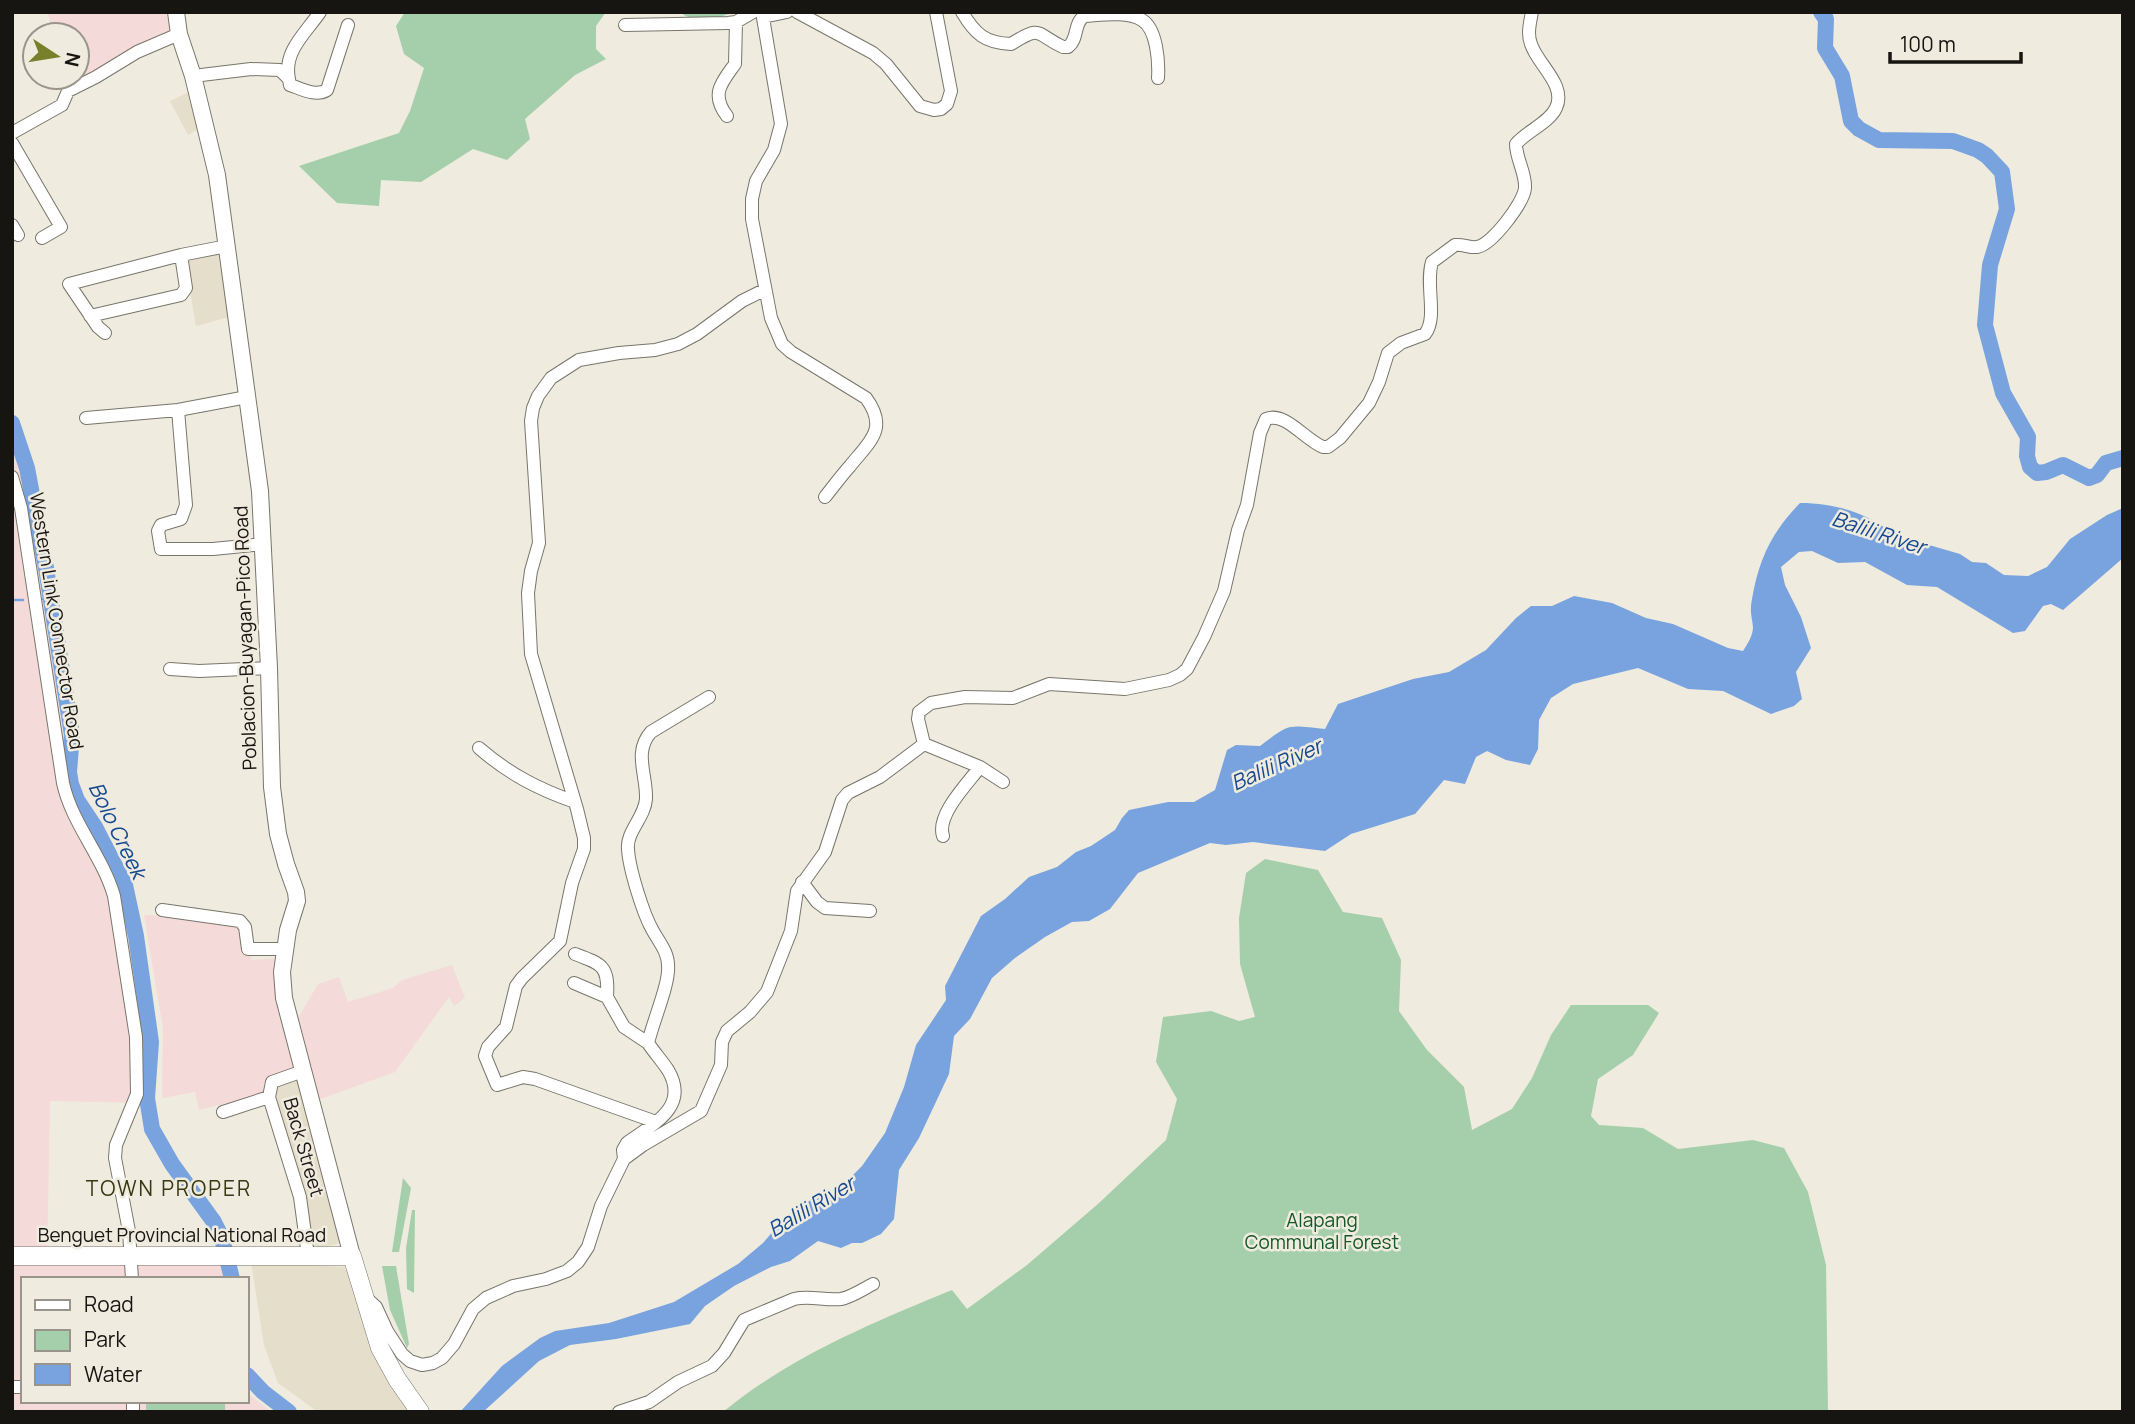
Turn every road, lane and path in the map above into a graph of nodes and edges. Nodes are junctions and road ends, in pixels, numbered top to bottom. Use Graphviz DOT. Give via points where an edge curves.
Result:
graph roads {
  1 [pos="176,12"];
  2 [pos="320,12"];
  3 [pos="786,12"];
  4 [pos="797,12"];
  5 [pos="936,12"];
  6 [pos="962,12"];
  7 [pos="1532,12"];
  8 [pos="759,14"];
  9 [pos="736,22"];
  10 [pos="348,25"];
  11 [pos="625,25"];
  12 [pos="180,34"];
  13 [pos="193,76"];
  14 [pos="1158,78"];
  15 [pos="289,79"];
  16 [pos="727,116"];
  17 [pos="12,133"];
  18 [pos="12,144"];
  19 [pos="42,238"];
  20 [pos="227,246"];
  21 [pos="181,255"];
  22 [pos="764,290"];
  23 [pos="90,316"];
  24 [pos="105,333"];
  25 [pos="247,397"];
  26 [pos="178,410"];
  27 [pos="86,418"];
  28 [pos="12,477"];
  29 [pos="825,497"];
  30 [pos="264,544"];
  31 [pos="269,668"];
  32 [pos="170,669"];
  33 [pos="709,696"];
  34 [pos="924,744"];
  35 [pos="479,748"];
  36 [pos="980,767"];
  37 [pos="1003,782"];
  38 [pos="575,802"];
  39 [pos="943,836"];
  40 [pos="802,882"];
  41 [pos="162,910"];
  42 [pos="870,911"];
  43 [pos="286,949"];
  44 [pos="575,954"];
  45 [pos="574,983"];
  46 [pos="607,997"];
  47 [pos="648,1043"];
  48 [pos="303,1071"];
  49 [pos="269,1097"];
  50 [pos="223,1112"];
  51 [pos="656,1122"];
  52 [pos="624,1159"];
  53 [pos="12,1256"];
  54 [pos="132,1256"];
  55 [pos="308,1256"];
  56 [pos="352,1256"];
  57 [pos="132,1277"];
  58 [pos="873,1284"];
  59 [pos="365,1297"];
  60 [pos="419,1411"];
  61 [pos="619,1412"];
  1 -- 12 [label="main road, Poblacion-Buyagan-Pico Road"];
  2 -- 15 [label="street" via="294,46"];
  3 -- 8 [label="street"];
  4 -- 5 [label="street" via="873,53 920,106 934,110 947,104 951,91"];
  6 -- 14 [label="street" via="970,27 985,39 1011,44 1039,32 1063,47 1074,41 1078,22 1086,16 1142,20 1157,50"];
  7 -- 34 [label="street" via="1531,46 1551,75 1558,99 1556,109 1516,144 1525,183 1521,199 1484,245 1455,245 1432,262 1429,331 1392,348 1374,396 1333,444 1323,447 1281,419 1266,419 1224,591 1186,669 1169,680 1125,688 1049,684 1013,698 965,697 931,703 919,712"];
  8 -- 9 [label="street"];
  8 -- 22 [label="street" via="780,124 752,199"];
  9 -- 11 [label="street"];
  9 -- 16 [label="street" via="736,60 719,90 719,102"];
  10 -- 15 [label="street" via="327,90 310,92 290,85"];
  12 -- 13 [label="main road, Poblacion-Buyagan-Pico Road"];
  12 -- 17 [label="street" via="68,91 62,105"];
  13 -- 15 [label="street" via="251,69 280,70"];
  13 -- 20 [label="main road, Poblacion-Buyagan-Pico Road" via="215,164"];
  18 -- 19 [label="street" via="61,227"];
  20 -- 21 [label="street"];
  20 -- 25 [label="main road, Poblacion-Buyagan-Pico Road"];
  21 -- 23 [label="street" via="186,288 181,295"];
  21 -- 23 [label="street" via="69,285"];
  22 -- 29 [label="street" via="782,344 866,398 878,420 868,445"];
  22 -- 38 [label="street" via="678,344 579,360 551,378 533,408 539,543 528,593 531,654"];
  23 -- 24 [label="street"];
  25 -- 26 [label="street"];
  25 -- 30 [label="main road, Poblacion-Buyagan-Pico Road"];
  26 -- 27 [label="street"];
  26 -- 30 [label="street" via="185,512 176,523 161,525 161,549"];
  28 -- 54 [label="street, Western Link Connector Road" via="21,508 63,783 71,810 114,896 132,1007 137,1094 115,1158"];
  30 -- 31 [label="main road, Poblacion-Buyagan-Pico Road"];
  31 -- 32 [label="street"];
  31 -- 43 [label="main road, Poblacion-Buyagan-Pico Road" via="272,787 278,834 297,901"];
  33 -- 47 [label="street" via="651,732 641,749 646,800 628,850 646,916 668,962"];
  34 -- 36 [label="street"];
  34 -- 40 [label="street" via="880,777 848,793 837,810 825,852"];
  35 -- 38 [label="street" via="518,779"];
  36 -- 37 [label="street"];
  36 -- 39 [label="street" via="943,819"];
  38 -- 51 [label="street" via="584,849 564,930 555,947 516,986 506,1027 488,1047 486,1062 497,1085 523,1077 536,1079"];
  40 -- 42 [label="street" via="825,908"];
  40 -- 52 [label="street" via="771,985 762,1000 727,1031 721,1065 701,1111"];
  41 -- 43 [label="street" via="240,921 248,949"];
  43 -- 48 [label="main road, Poblacion-Buyagan-Pico Road" via="284,998"];
  44 -- 46 [label="street" via="603,967"];
  45 -- 46 [label="street"];
  46 -- 47 [label="street" via="624,1027"];
  47 -- 51 [label="street" via="668,1070 676,1091 670,1109"];
  48 -- 49 [label="street, Back Street" via="272,1082"];
  48 -- 56 [label="main road, Poblacion-Buyagan-Pico Road"];
  49 -- 50 [label="street"];
  49 -- 55 [label="street, Back Street" via="300,1197"];
  51 -- 52 [label="street" via="628,1143"];
  52 -- 59 [label="street" via="578,1262 546,1279 486,1298 473,1309 454,1344 433,1363 410,1362"];
  53 -- 54 [label="highway, Benguet Provincial National Road"];
  54 -- 55 [label="highway, Benguet Provincial National Road"];
  54 -- 57 [label="street, Western Link Connector Road"];
  55 -- 56 [label="highway, Benguet Provincial National Road"];
  56 -- 59 [label="highway"];
  58 -- 61 [label="street" via="839,1299 794,1299 744,1320 712,1366 649,1402"];
  59 -- 60 [label="highway" via="380,1348"];
}
